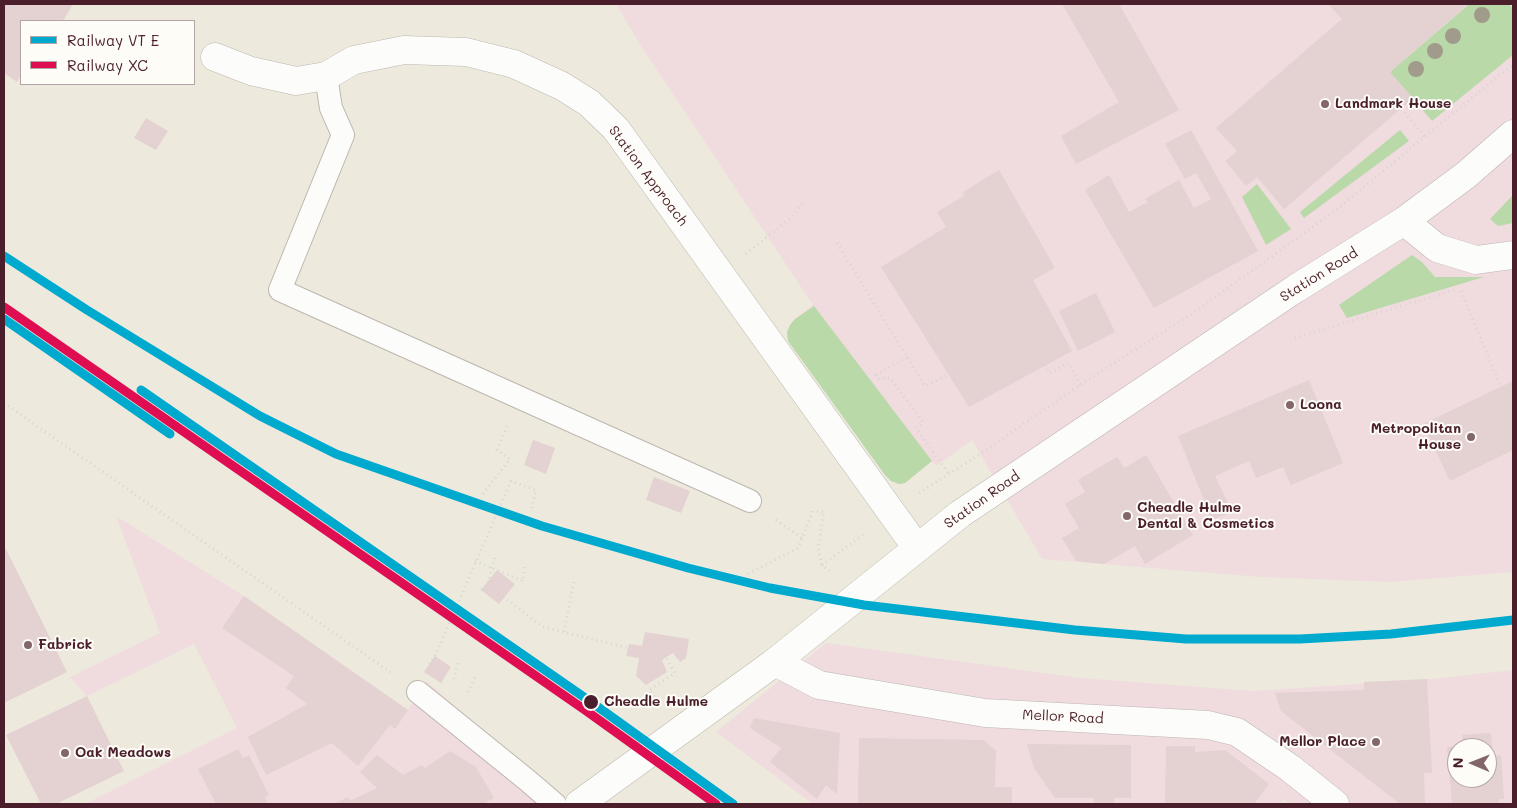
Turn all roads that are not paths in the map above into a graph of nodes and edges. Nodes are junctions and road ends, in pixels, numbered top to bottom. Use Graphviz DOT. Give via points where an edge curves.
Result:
graph roads {
  1 [pos="215,57"];
  2 [pos="326,76"];
  3 [pos="1513,134"];
  4 [pos="1404,221"];
  5 [pos="1513,255"];
  6 [pos="750,501"];
  7 [pos="917,548"];
  8 [pos="775,662"];
  9 [pos="421,682"];
  10 [pos="555,804"];
  11 [pos="579,804"];
  12 [pos="1335,804"];
  1 -- 2 [label="street, Station Approach" via="252,71 296,80"];
  2 -- 6 [label="lane" via="331,108 343,135 280,290"];
  2 -- 7 [label="street, Station Approach" via="354,60 404,50 466,52 514,64 562,86 589,103 616,128"];
  3 -- 4 [label="street, Station Road" via="1466,175"];
  4 -- 5 [label="street" via="1437,248 1476,260"];
  4 -- 7 [label="street, Station Road" via="1288,294 960,514"];
  7 -- 8 [label="street, Station Road"];
  8 -- 11 [label="street, Station Road"];
  8 -- 12 [label="street, Mellor Road" via="819,686 985,713 1208,724 1237,732"];
  9 -- 10 [label="lane"];
}
